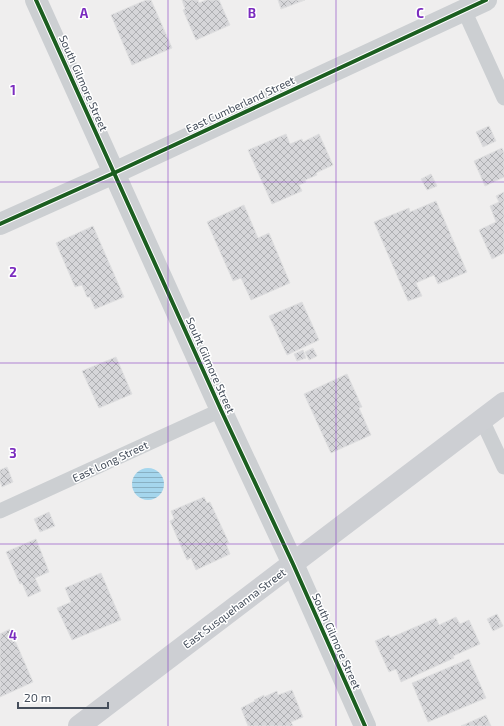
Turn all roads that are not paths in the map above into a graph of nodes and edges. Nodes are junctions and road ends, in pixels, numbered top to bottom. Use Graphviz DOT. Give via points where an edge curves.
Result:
graph roads {
  1 [pos="36,0"];
  2 [pos="486,0"];
  3 [pos="464,10"];
  4 [pos="504,98"];
  5 [pos="114,172"];
  6 [pos="0,224"];
  7 [pos="504,403"];
  8 [pos="221,410"];
  9 [pos="482,420"];
  10 [pos="504,467"];
  11 [pos="0,511"];
  12 [pos="293,564"];
  13 [pos="79,726"];
  14 [pos="365,726"];
  1 -- 5 [label="street, South Gilmore Street"];
  2 -- 3 [label="street, East Cumberland Street"];
  3 -- 4 [label="lane"];
  3 -- 5 [label="street, East Cumberland Street"];
  5 -- 6 [label="street, East Cumberland Street"];
  5 -- 8 [label="street, Souht Gilmore Street"];
  7 -- 9 [label="main road, East Susquehanna Street"];
  8 -- 11 [label="lane, East Long Street"];
  8 -- 12 [label="street, Souht Gilmore Street"];
  9 -- 10 [label="lane"];
  9 -- 12 [label="main road, East Susquehanna Street"];
  12 -- 13 [label="main road, East Susquehanna Street"];
  12 -- 14 [label="street, South Gilmore Street"];
}
